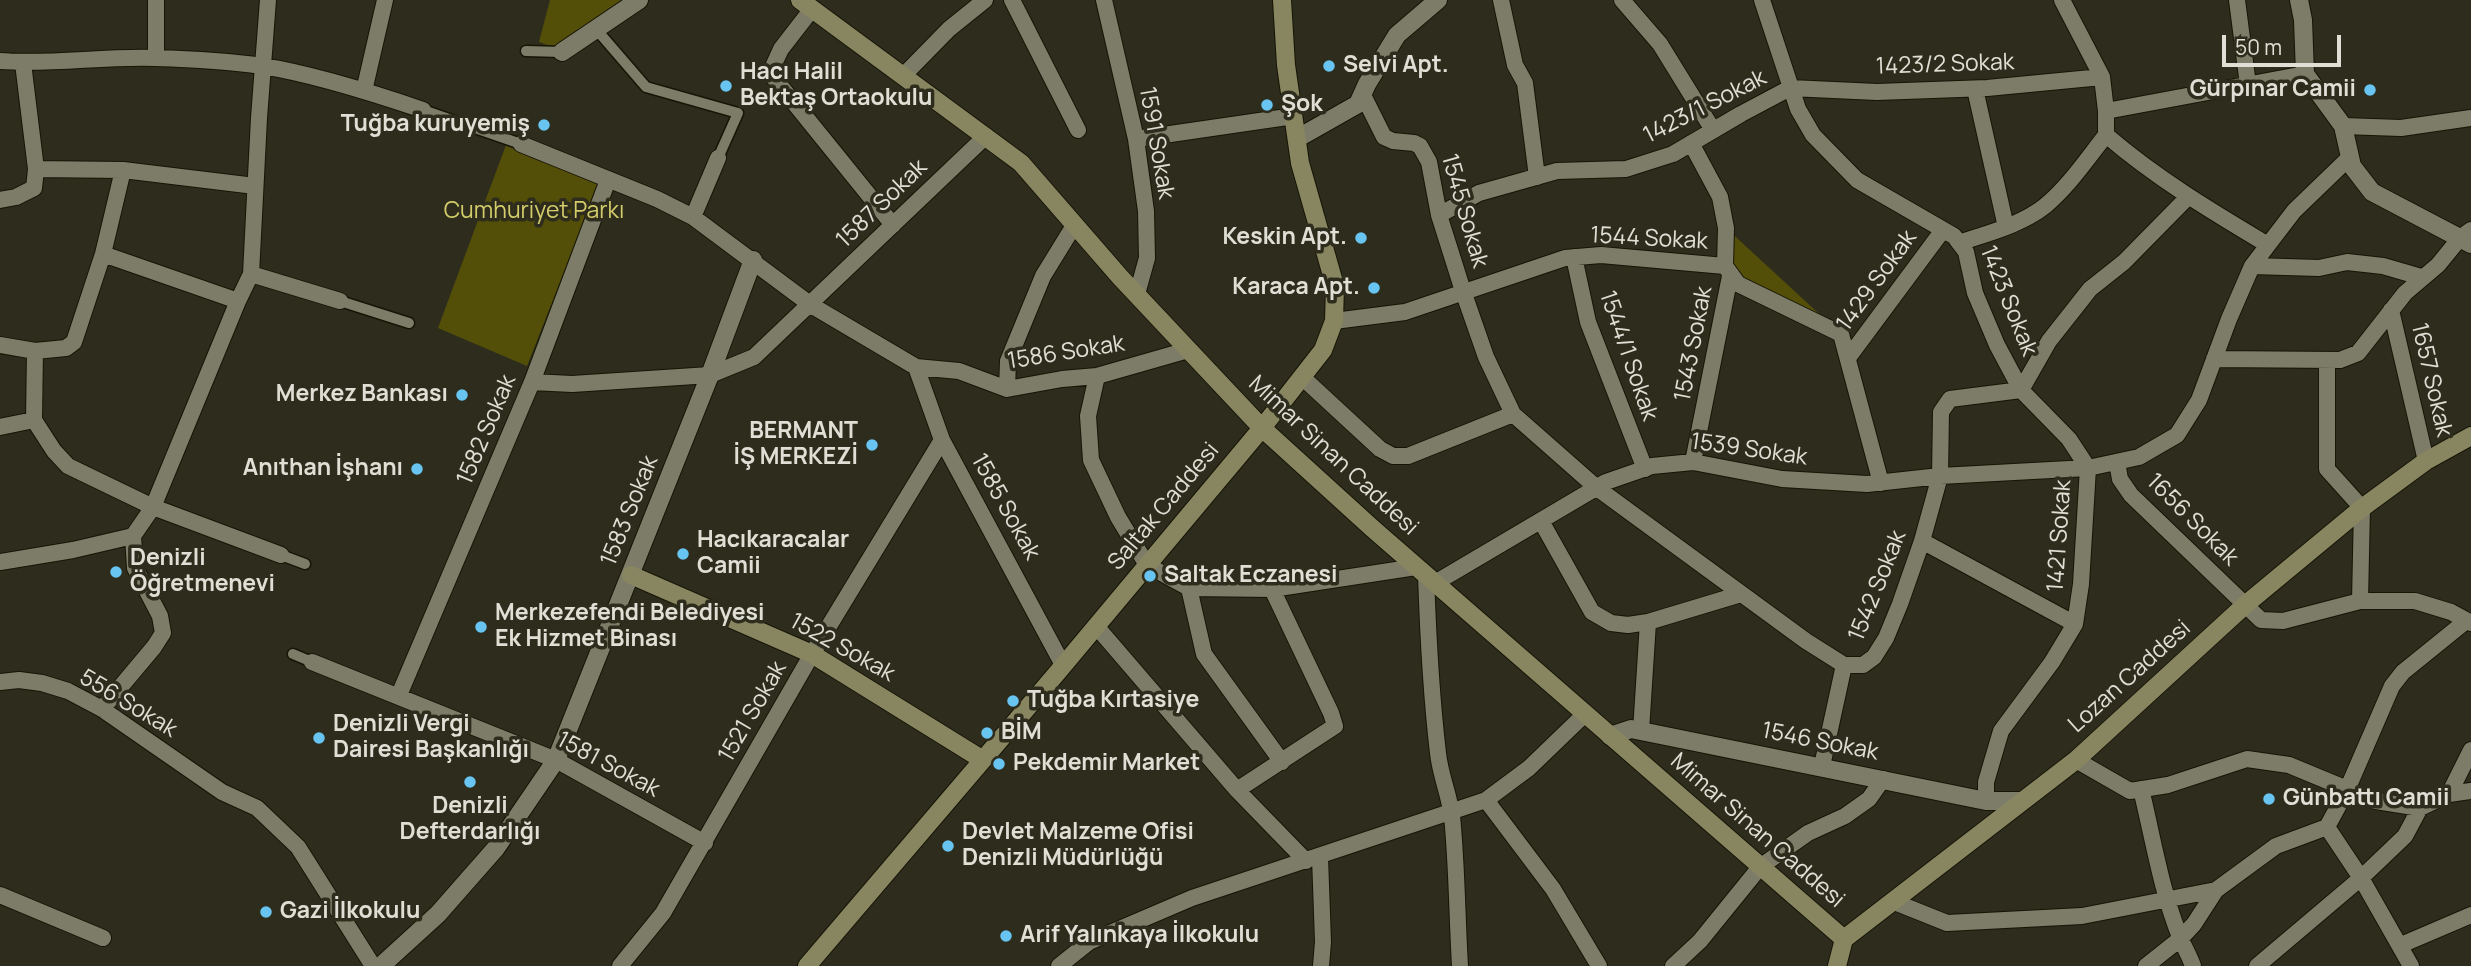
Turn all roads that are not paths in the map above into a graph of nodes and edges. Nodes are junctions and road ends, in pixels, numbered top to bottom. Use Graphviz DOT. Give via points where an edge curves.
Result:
graph roads {
  1 [pos="156,0"];
  2 [pos="268,0"];
  3 [pos="385,0"];
  4 [pos="639,0"];
  5 [pos="985,0"];
  6 [pos="1012,0"];
  7 [pos="1104,0"];
  8 [pos="1282,0"];
  9 [pos="1438,0"];
  10 [pos="1501,0"];
  11 [pos="1622,0"];
  12 [pos="1762,0"];
  13 [pos="2062,0"];
  14 [pos="2237,0"];
  15 [pos="2299,0"];
  16 [pos="806,4"];
  17 [pos="596,29"];
  18 [pos="526,51"];
  19 [pos="562,52"];
  20 [pos="156,58"];
  21 [pos="0,61"];
  22 [pos="23,63"];
  23 [pos="263,66"];
  24 [pos="2305,74"];
  25 [pos="903,76"];
  26 [pos="2102,77"];
  27 [pos="2248,85"];
  28 [pos="1790,88"];
  29 [pos="1975,89"];
  30 [pos="364,91"];
  31 [pos="1363,94"];
  32 [pos="423,110"];
  33 [pos="2106,111"];
  34 [pos="1294,116"];
  35 [pos="2471,118"];
  36 [pos="2343,126"];
  37 [pos="1079,130"];
  38 [pos="1713,130"];
  39 [pos="2106,135"];
  40 [pos="986,136"];
  41 [pos="1298,138"];
  42 [pos="1136,139"];
  43 [pos="1691,143"];
  44 [pos="521,144"];
  45 [pos="2350,157"];
  46 [pos="718,158"];
  47 [pos="36,169"];
  48 [pos="123,170"];
  49 [pos="1536,177"];
  50 [pos="608,180"];
  51 [pos="255,186"];
  52 [pos="2188,197"];
  53 [pos="0,200"];
  54 [pos="1439,215"];
  55 [pos="693,217"];
  56 [pos="1075,224"];
  57 [pos="894,225"];
  58 [pos="2006,227"];
  59 [pos="1943,230"];
  60 [pos="2468,237"];
  61 [pos="1959,243"];
  62 [pos="2268,245"];
  63 [pos="103,254"];
  64 [pos="1574,257"];
  65 [pos="753,260"];
  66 [pos="2252,266"];
  67 [pos="1728,271"];
  68 [pos="251,274"];
  69 [pos="2421,277"];
  70 [pos="1464,291"];
  71 [pos="1137,295"];
  72 [pos="238,300"];
  73 [pos="340,301"];
  74 [pos="811,305"];
  75 [pos="2391,310"];
  76 [pos="1334,321"];
  77 [pos="409,323"];
  78 [pos="0,345"];
  79 [pos="1188,350"];
  80 [pos="35,351"];
  81 [pos="1849,358"];
  82 [pos="2214,359"];
  83 [pos="2327,360"];
  84 [pos="916,367"];
  85 [pos="710,375"];
  86 [pos="1097,376"];
  87 [pos="1302,377"];
  88 [pos="532,382"];
  89 [pos="1007,389"];
  90 [pos="2021,390"];
  91 [pos="1513,414"];
  92 [pos="34,420"];
  93 [pos="0,427"];
  94 [pos="1262,428"];
  95 [pos="2471,436"];
  96 [pos="942,440"];
  97 [pos="2427,461"];
  98 [pos="1693,462"];
  99 [pos="2117,462"];
  100 [pos="2088,468"];
  101 [pos="1645,469"];
  102 [pos="1940,476"];
  103 [pos="1881,483"];
  104 [pos="1597,488"];
  105 [pos="153,507"];
  106 [pos="2362,508"];
  107 [pos="1541,521"];
  108 [pos="133,536"];
  109 [pos="1922,541"];
  110 [pos="281,555"];
  111 [pos="0,562"];
  112 [pos="305,564"];
  113 [pos="1147,565"];
  114 [pos="631,575"];
  115 [pos="1425,575"];
  116 [pos="1189,588"];
  117 [pos="1272,589"];
  118 [pos="1741,594"];
  119 [pos="2360,600"];
  120 [pos="2245,605"];
  121 [pos="1648,622"];
  122 [pos="2469,622"];
  123 [pos="2075,624"];
  124 [pos="1096,626"];
  125 [pos="293,654"];
  126 [pos="812,654"];
  127 [pos="312,662"];
  128 [pos="1063,665"];
  129 [pos="1844,665"];
  130 [pos="0,682"];
  131 [pos="399,695"];
  132 [pos="102,709"];
  133 [pos="1585,714"];
  134 [pos="1641,731"];
  135 [pos="1610,736"];
  136 [pos="2471,750"];
  137 [pos="556,760"];
  138 [pos="983,760"];
  139 [pos="2076,760"];
  140 [pos="1282,762"];
  141 [pos="1822,766"];
  142 [pos="1883,779"];
  143 [pos="2141,789"];
  144 [pos="1237,790"];
  145 [pos="2347,790"];
  146 [pos="2471,792"];
  147 [pos="2449,794"];
  148 [pos="1486,800"];
  149 [pos="1986,801"];
  150 [pos="2022,801"];
  151 [pos="2420,808"];
  152 [pos="1451,811"];
  153 [pos="2327,827"];
  154 [pos="705,843"];
  155 [pos="1313,859"];
  156 [pos="1760,867"];
  157 [pos="2361,878"];
  158 [pos="2216,890"];
  159 [pos="0,895"];
  160 [pos="2168,898"];
  161 [pos="1892,901"];
  162 [pos="2471,915"];
  163 [pos="103,938"];
  164 [pos="1844,939"];
  165 [pos="2180,939"];
  166 [pos="2401,945"];
  167 [pos="373,966"];
  168 [pos="381,966"];
  169 [pos="620,966"];
  170 [pos="807,966"];
  171 [pos="1059,966"];
  172 [pos="1321,966"];
  173 [pos="1460,966"];
  174 [pos="1599,966"];
  175 [pos="1673,966"];
  176 [pos="1837,966"];
  177 [pos="2146,966"];
  178 [pos="2193,966"];
  179 [pos="2257,966"];
  180 [pos="2411,966"];
  1 -- 20 [label="street"];
  2 -- 23 [label="street"];
  3 -- 30 [label="street"];
  4 -- 17 [label="street"];
  5 -- 25 [label="street"];
  6 -- 37 [label="street"];
  7 -- 42 [label="street, 1591 Sokak"];
  8 -- 34 [label="main road, Saltak Caddesi"];
  9 -- 31 [label="street" via="1397,35"];
  10 -- 49 [label="street" via="1515,65 1525,83"];
  11 -- 38 [label="street" via="1660,44"];
  12 -- 28 [label="street, 1423 Sokak"];
  13 -- 26 [label="street"];
  14 -- 27 [label="street"];
  15 -- 24 [label="street"];
  16 -- 25 [label="main road, Mimar Sinan Caddesi"];
  16 -- 57 [label="street" via="770,73"];
  17 -- 19 [label="street"];
  17 -- 46 [label="street" via="646,86 738,113"];
  18 -- 19 [label="street"];
  20 -- 22 [label="street"];
  20 -- 23 [label="street"];
  21 -- 22 [label="street"];
  22 -- 47 [label="street"];
  23 -- 30 [label="street"];
  23 -- 51 [label="street"];
  24 -- 27 [label="street"];
  24 -- 36 [label="street"];
  25 -- 40 [label="main road, Mimar Sinan Caddesi"];
  26 -- 29 [label="street, 1423/2 Sokak"];
  26 -- 33 [label="street"];
  27 -- 33 [label="street"];
  28 -- 29 [label="street, 1423/2 Sokak" via="1877,92"];
  28 -- 38 [label="street, 1423/1 Sokak"];
  28 -- 59 [label="street, 1423 Sokak" via="1813,135 1857,180"];
  29 -- 58 [label="street"];
  30 -- 32 [label="street"];
  31 -- 41 [label="street" via="1358,104"];
  31 -- 54 [label="street, 1545 Sokak" via="1384,136 1420,146 1429,162"];
  32 -- 44 [label="street"];
  33 -- 39 [label="street"];
  34 -- 41 [label="main road, Saltak Caddesi"];
  34 -- 42 [label="street"];
  35 -- 36 [label="street" via="2401,128"];
  36 -- 45 [label="street"];
  38 -- 43 [label="street, 1423/1 Sokak"];
  39 -- 52 [label="street"];
  39 -- 58 [label="street" via="2053,199"];
  40 -- 56 [label="main road, Mimar Sinan Caddesi" via="1021,163"];
  40 -- 57 [label="street, 1587 Sokak"];
  41 -- 76 [label="main road, Saltak Caddesi" via="1300,163 1335,286"];
  42 -- 71 [label="street, 1591 Sokak" via="1147,258"];
  43 -- 49 [label="street, 1423/1 Sokak" via="1673,154 1626,169 1557,171"];
  43 -- 67 [label="street, 1543 Sokak" via="1720,197 1727,228"];
  44 -- 50 [label="street"];
  45 -- 60 [label="street" via="2351,166 2372,192"];
  45 -- 62 [label="street, 1421 Sokak" via="2294,211"];
  46 -- 55 [label="street"];
  47 -- 48 [label="street"];
  47 -- 53 [label="street" via="34,188"];
  48 -- 51 [label="street"];
  48 -- 63 [label="street"];
  49 -- 54 [label="street, 1423/1 Sokak" via="1479,193"];
  50 -- 55 [label="street"];
  50 -- 88 [label="street, 1582 Sokak"];
  51 -- 68 [label="street"];
  52 -- 62 [label="street"];
  52 -- 90 [label="street" via="2124,262 2090,289 2049,341"];
  54 -- 70 [label="street, 1545 Sokak"];
  55 -- 65 [label="street"];
  56 -- 71 [label="main road, Mimar Sinan Caddesi"];
  56 -- 89 [label="street" via="1043,276 1008,361"];
  57 -- 74 [label="street, 1587 Sokak"];
  58 -- 61 [label="street"];
  59 -- 61 [label="street, 1423 Sokak"];
  59 -- 81 [label="street, 1429 Sokak"];
  60 -- 69 [label="street, 1657 Sokak"];
  61 -- 90 [label="street, 1423 Sokak" via="1966,252 1975,293"];
  62 -- 66 [label="street, 1421 Sokak"];
  63 -- 72 [label="street"];
  63 -- 80 [label="street" via="74,342 66,348"];
  64 -- 67 [label="street, 1544 Sokak"];
  64 -- 70 [label="street, 1544 Sokak"];
  64 -- 101 [label="street, 1544/1 Sokak" via="1588,322"];
  65 -- 74 [label="street"];
  65 -- 85 [label="street, 1583 Sokak"];
  66 -- 69 [label="street" via="2319,268 2347,262"];
  66 -- 82 [label="street, 1421 Sokak"];
  67 -- 81 [label="street, 1544 Sokak" via="1738,284 1841,334"];
  67 -- 98 [label="street, 1543 Sokak"];
  68 -- 72 [label="street"];
  68 -- 73 [label="street"];
  69 -- 75 [label="street, 1657 Sokak"];
  70 -- 76 [label="street, 1544 Sokak" via="1405,312"];
  70 -- 91 [label="street, 1545 Sokak" via="1486,357"];
  71 -- 79 [label="main road, Mimar Sinan Caddesi"];
  72 -- 105 [label="street"];
  73 -- 77 [label="street"];
  74 -- 84 [label="street, 1586 Sokak"];
  74 -- 85 [label="street" via="754,357"];
  75 -- 83 [label="street, 1657 Sokak" via="2358,353"];
  75 -- 97 [label="street, 1657 Sokak"];
  76 -- 87 [label="main road, Saltak Caddesi" via="1323,350"];
  78 -- 80 [label="street"];
  79 -- 86 [label="street, 1586 Sokak"];
  79 -- 94 [label="main road, Mimar Sinan Caddesi"];
  80 -- 92 [label="street"];
  81 -- 103 [label="street, 1429 Sokak"];
  82 -- 83 [label="street, 1657 Sokak"];
  82 -- 99 [label="street, 1421 Sokak" via="2199,400 2177,435 2139,457"];
  83 -- 106 [label="street" via="2328,469"];
  84 -- 89 [label="street, 1586 Sokak" via="958,371"];
  84 -- 96 [label="street, 1585 Sokak"];
  85 -- 88 [label="street" via="572,384"];
  85 -- 114 [label="street, 1583 Sokak"];
  86 -- 89 [label="street, 1586 Sokak"];
  86 -- 113 [label="street" via="1088,416 1091,460"];
  87 -- 91 [label="street" via="1393,456 1408,456"];
  87 -- 94 [label="main road, Saltak Caddesi"];
  88 -- 131 [label="street, 1582 Sokak"];
  90 -- 100 [label="street, 1423 Sokak" via="2069,439"];
  90 -- 102 [label="street, 1542 Sokak" via="1950,400 1944,405"];
  91 -- 104 [label="street, 1542 Sokak"];
  92 -- 93 [label="street"];
  92 -- 105 [label="street" via="68,466"];
  94 -- 113 [label="main road, Saltak Caddesi"];
  94 -- 115 [label="main road, Mimar Sinan Caddesi"];
  95 -- 97 [label="main road, Lozan Caddesi"];
  96 -- 126 [label="street, 1521 Sokak"];
  96 -- 128 [label="street, 1585 Sokak"];
  97 -- 106 [label="main road, Lozan Caddesi"];
  98 -- 101 [label="street, 1539 Sokak"];
  98 -- 103 [label="street, 1539 Sokak" via="1782,479"];
  99 -- 100 [label="street, 1421 Sokak"];
  99 -- 120 [label="street, 1656 Sokak" via="2120,479 2131,495"];
  100 -- 102 [label="street, 1539 Sokak"];
  100 -- 123 [label="street, 1421 Sokak"];
  101 -- 104 [label="street, 1539 Sokak"];
  102 -- 103 [label="street, 1539 Sokak"];
  102 -- 109 [label="street, 1542 Sokak"];
  104 -- 107 [label="street, 1539 Sokak"];
  104 -- 118 [label="street, 1542 Sokak"];
  105 -- 108 [label="street"];
  105 -- 110 [label="street"];
  106 -- 119 [label="street"];
  106 -- 120 [label="main road, Lozan Caddesi"];
  107 -- 115 [label="street, 1539 Sokak"];
  107 -- 121 [label="street" via="1592,612 1611,623"];
  108 -- 111 [label="street"];
  108 -- 132 [label="street" via="135,568 160,616 163,633"];
  109 -- 123 [label="street"];
  109 -- 129 [label="street, 1542 Sokak" via="1874,657 1863,665"];
  110 -- 112 [label="street"];
  113 -- 116 [label="street"];
  113 -- 124 [label="main road, Saltak Caddesi"];
  114 -- 126 [label="main road, 1522 Sokak"];
  114 -- 137 [label="street, 1583 Sokak"];
  115 -- 117 [label="street"];
  115 -- 133 [label="main road, Mimar Sinan Caddesi"];
  115 -- 152 [label="street" via="1438,757"];
  116 -- 117 [label="street"];
  116 -- 140 [label="street" via="1204,654"];
  117 -- 140 [label="street" via="1335,726"];
  118 -- 121 [label="street"];
  118 -- 129 [label="street, 1542 Sokak"];
  119 -- 120 [label="street, 1656 Sokak" via="2283,621 2261,620"];
  119 -- 122 [label="street, 1656 Sokak" via="2415,601"];
  120 -- 139 [label="main road, Lozan Caddesi"];
  121 -- 134 [label="street"];
  122 -- 145 [label="street" via="2392,685"];
  123 -- 149 [label="street, 1421 Sokak" via="2001,731 1986,782"];
  124 -- 128 [label="main road, Saltak Caddesi"];
  124 -- 144 [label="street"];
  125 -- 127 [label="street, 1581 Sokak"];
  126 -- 138 [label="main road, 1522 Sokak"];
  126 -- 154 [label="street, 1521 Sokak"];
  127 -- 131 [label="street, 1581 Sokak"];
  128 -- 138 [label="main road, Saltak Caddesi"];
  129 -- 141 [label="street"];
  130 -- 132 [label="street, 556 Sokak" via="42,683"];
  131 -- 137 [label="street, 1581 Sokak"];
  132 -- 167 [label="street, 556 Sokak" via="222,792 257,807 298,847"];
  133 -- 135 [label="main road, Mimar Sinan Caddesi"];
  133 -- 148 [label="street" via="1529,768"];
  134 -- 135 [label="street, 1546 Sokak" via="1631,729"];
  134 -- 141 [label="street, 1546 Sokak"];
  135 -- 156 [label="main road, Mimar Sinan Caddesi"];
  136 -- 147 [label="street"];
  137 -- 154 [label="street, 1581 Sokak"];
  137 -- 168 [label="street, 1583 Sokak" via="496,848 438,914"];
  138 -- 170 [label="main road, Saltak Caddesi"];
  139 -- 143 [label="street" via="2130,791"];
  139 -- 150 [label="main road, Lozan Caddesi"];
  140 -- 144 [label="street"];
  141 -- 142 [label="street, 1546 Sokak"];
  142 -- 149 [label="street, 1546 Sokak"];
  142 -- 156 [label="street" via="1869,799"];
  143 -- 145 [label="street" via="2168,785 2247,759 2289,765"];
  143 -- 160 [label="street"];
  144 -- 155 [label="street"];
  145 -- 151 [label="street" via="2376,801"];
  145 -- 153 [label="street"];
  146 -- 147 [label="street"];
  147 -- 151 [label="street"];
  148 -- 152 [label="street"];
  148 -- 174 [label="street" via="1553,889"];
  149 -- 150 [label="street, 1546 Sokak"];
  150 -- 161 [label="main road, Lozan Caddesi"];
  151 -- 157 [label="street" via="2404,836"];
  152 -- 155 [label="street"];
  152 -- 173 [label="street"];
  153 -- 157 [label="street"];
  153 -- 158 [label="street" via="2276,846"];
  154 -- 169 [label="street, 1521 Sokak" via="663,913"];
  155 -- 171 [label="street" via="1192,898 1089,942"];
  155 -- 172 [label="street" via="1323,942"];
  156 -- 164 [label="main road, Mimar Sinan Caddesi"];
  156 -- 175 [label="street" via="1700,941"];
  157 -- 166 [label="street"];
  157 -- 179 [label="street"];
  158 -- 160 [label="street"];
  158 -- 165 [label="street"];
  159 -- 163 [label="street"];
  160 -- 161 [label="street" via="2082,916 1947,923"];
  160 -- 165 [label="street"];
  161 -- 164 [label="main road, Lozan Caddesi"];
  162 -- 166 [label="street"];
  164 -- 176 [label="main road"];
  165 -- 177 [label="street"];
  165 -- 178 [label="street"];
  166 -- 180 [label="street"];
}
